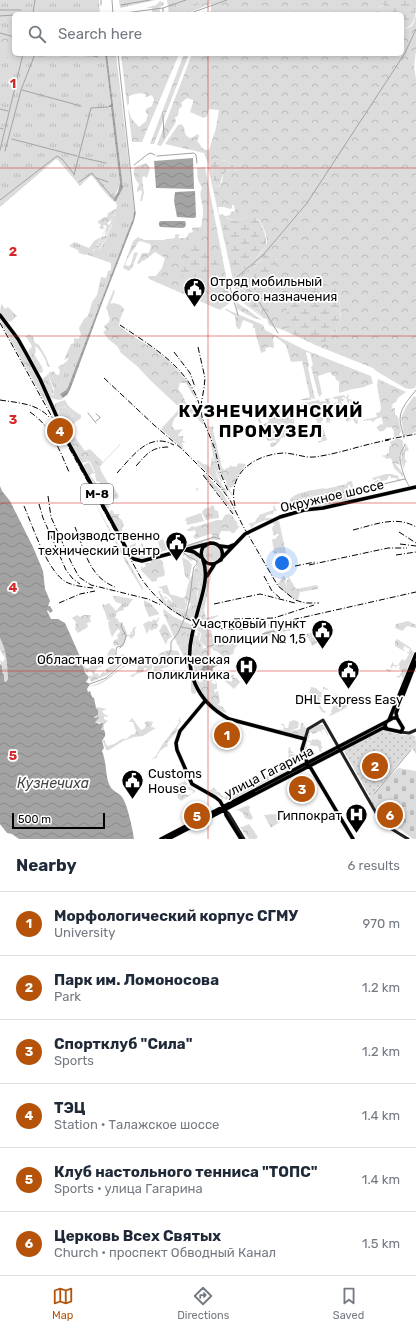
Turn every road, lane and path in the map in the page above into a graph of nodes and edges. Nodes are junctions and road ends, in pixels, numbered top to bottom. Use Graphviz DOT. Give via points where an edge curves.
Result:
graph roads {
  1 [pos="0,315"];
  2 [pos="416,487"];
  3 [pos="207,544"];
  4 [pos="235,544"];
  5 [pos="219,546"];
  6 [pos="184,550"];
  7 [pos="202,559"];
  8 [pos="221,560"];
  9 [pos="214,564"];
  10 [pos="196,618"];
  11 [pos="416,654"];
  12 [pos="416,662"];
  13 [pos="205,701"];
  14 [pos="398,718"];
  15 [pos="388,721"];
  16 [pos="387,729"];
  17 [pos="401,730"];
  18 [pos="414,731"];
  19 [pos="305,739"];
  20 [pos="339,748"];
  21 [pos="308,765"];
  22 [pos="224,808"];
  23 [pos="171,837"];
  24 [pos="161,839"];
  25 [pos="241,839"];
  26 [pos="244,839"];
  27 [pos="352,839"];
  28 [pos="408,839"];
  1 -- 6 [label="main road, М-8" via="28,355 68,442 130,555 142,561"];
  2 -- 4 [label="main road, Окружное шоссе" via="304,510 245,534"];
  3 -- 5 [label="main road, М-8"];
  3 -- 6 [label="main road, М-8"];
  3 -- 7 [label="main road" via="202,550"];
  4 -- 5 [label="main road, М-8" via="228,547"];
  4 -- 8 [label="main road, Окружное шоссе"];
  5 -- 8 [label="main road" via="222,552"];
  6 -- 7 [label="main road" via="194,552"];
  7 -- 9 [label="main road" via="207,564"];
  7 -- 10 [label="main road" via="206,576"];
  8 -- 9 [label="main road"];
  9 -- 10 [label="main road" via="208,574"];
  10 -- 13 [label="main road, bridge" via="189,650 190,668"];
  11 -- 15 [label="main road"];
  12 -- 14 [label="main road" via="396,713"];
  13 -- 19 [label="main road" via="226,718"];
  13 -- 22 [label="main road" via="180,731 176,747 192,784 216,798"];
  14 -- 15 [label="main road, улица Гагарина"];
  14 -- 17 [label="main road"];
  15 -- 16 [label="main road"];
  15 -- 20 [label="main road, улица Гагарина"];
  16 -- 17 [label="main road"];
  16 -- 20 [label="main road, улица Гагарина" via="383,728"];
  17 -- 18 [label="main road"];
  19 -- 20 [label="main road" via="308,729 323,720"];
  19 -- 21 [label="main road" via="302,752"];
  20 -- 21 [label="main road, улица Гагарина"];
  20 -- 28 [label="main road" via="379,818"];
  21 -- 22 [label="main road, улица Гагарина"];
  21 -- 27 [label="main road"];
  22 -- 23 [label="main road, улица Гагарина"];
  22 -- 25 [label="main road"];
  22 -- 26 [label="main road"];
  23 -- 24 [label="main road, улица Гагарина"];
}
